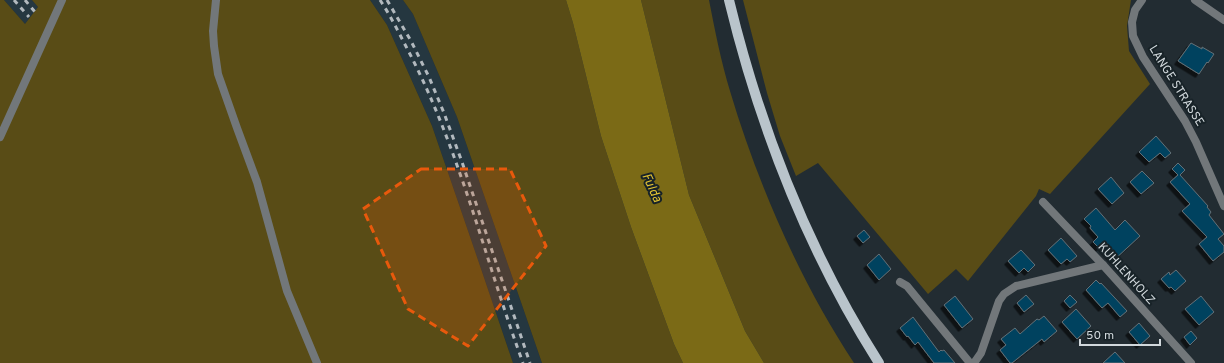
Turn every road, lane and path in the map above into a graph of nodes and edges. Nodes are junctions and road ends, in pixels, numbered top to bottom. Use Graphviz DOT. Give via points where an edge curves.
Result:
graph roads {
  1 [pos="62,0"];
  2 [pos="216,0"];
  3 [pos="729,0"];
  4 [pos="1142,0"];
  5 [pos="1195,0"];
  6 [pos="1224,20"];
  7 [pos="0,137"];
  8 [pos="1043,202"];
  9 [pos="1224,206"];
  10 [pos="1103,265"];
  11 [pos="900,282"];
  12 [pos="317,363"];
  13 [pos="879,363"];
  14 [pos="970,363"];
  15 [pos="974,363"];
  16 [pos="1190,363"];
  1 -- 7 [label="street"];
  2 -- 12 [label="street" via="213,32 218,74 258,182 287,291"];
  3 -- 13 [label="main road" via="741,49 776,158 808,233 839,296"];
  4 -- 9 [label="street, LANGE STRASSE" via="1135,10 1132,22 1133,36 1143,57 1185,121"];
  5 -- 6 [label="street"];
  8 -- 10 [label="street, KUHLENHOLZ"];
  10 -- 15 [label="street" via="1032,281 1009,290 999,301 981,353"];
  10 -- 16 [label="street, KUHLENHOLZ"];
  11 -- 14 [label="street" via="907,286"];
}
